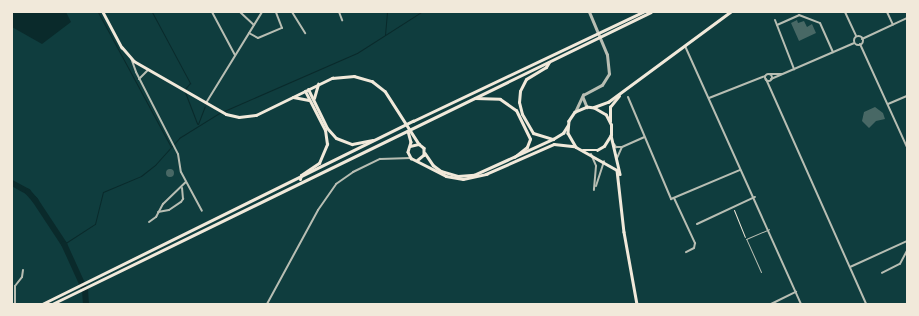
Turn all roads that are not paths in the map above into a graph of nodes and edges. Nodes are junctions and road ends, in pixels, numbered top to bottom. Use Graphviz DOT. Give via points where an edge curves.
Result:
graph roads {
  1 [pos="103,12"];
  2 [pos="212,12"];
  3 [pos="240,12"];
  4 [pos="262,12"];
  5 [pos="276,12"];
  6 [pos="292,12"];
  7 [pos="339,12"];
  8 [pos="589,12"];
  9 [pos="643,12"];
  10 [pos="651,12"];
  11 [pos="730,12"];
  12 [pos="845,12"];
  13 [pos="887,12"];
  14 [pos="907,18"];
  15 [pos="342,20"];
  16 [pos="775,20"];
  17 [pos="254,25"];
  18 [pos="777,25"];
  19 [pos="893,25"];
  20 [pos="249,33"];
  21 [pos="305,33"];
  22 [pos="856,36"];
  23 [pos="862,39"];
  24 [pos="854,43"];
  25 [pos="860,44"];
  26 [pos="685,46"];
  27 [pos="833,52"];
  28 [pos="235,55"];
  29 [pos="132,58"];
  30 [pos="548,62"];
  31 [pos="794,69"];
  32 [pos="148,70"];
  33 [pos="770,74"];
  34 [pos="783,74"];
  35 [pos="766,77"];
  36 [pos="139,79"];
  37 [pos="770,79"];
  38 [pos="768,83"];
  39 [pos="318,84"];
  40 [pos="306,90"];
  41 [pos="623,91"];
  42 [pos="583,95"];
  43 [pos="907,96"];
  44 [pos="293,97"];
  45 [pos="628,97"];
  46 [pos="475,98"];
  47 [pos="709,98"];
  48 [pos="312,101"];
  49 [pos="205,103"];
  50 [pos="888,104"];
  51 [pos="587,107"];
  52 [pos="594,108"];
  53 [pos="571,117"];
  54 [pos="610,122"];
  55 [pos="568,125"];
  56 [pos="408,130"];
  57 [pos="611,135"];
  58 [pos="644,137"];
  59 [pos="553,139"];
  60 [pos="375,140"];
  61 [pos="419,144"];
  62 [pos="614,144"];
  63 [pos="410,146"];
  64 [pos="576,147"];
  65 [pos="622,147"];
  66 [pos="907,147"];
  67 [pos="582,150"];
  68 [pos="425,153"];
  69 [pos="591,154"];
  70 [pos="514,157"];
  71 [pos="411,158"];
  72 [pos="617,158"];
  73 [pos="417,160"];
  74 [pos="604,161"];
  75 [pos="740,170"];
  76 [pos="300,179"];
  77 [pos="186,182"];
  78 [pos="619,183"];
  79 [pos="182,188"];
  80 [pos="674,198"];
  81 [pos="755,198"];
  82 [pos="202,211"];
  83 [pos="158,212"];
  84 [pos="150,222"];
  85 [pos="697,224"];
  86 [pos="769,229"];
  87 [pos="907,241"];
  88 [pos="907,251"];
  89 [pos="686,252"];
  90 [pos="850,268"];
  91 [pos="23,270"];
  92 [pos="760,272"];
  93 [pos="882,273"];
  94 [pos="796,292"];
  95 [pos="15,304"];
  96 [pos="42,304"];
  97 [pos="52,304"];
  98 [pos="267,304"];
  99 [pos="637,304"];
  100 [pos="771,304"];
  101 [pos="801,304"];
  102 [pos="866,304"];
  1 -- 29 [label="main road" via="120,44"];
  2 -- 28 [label="street"];
  3 -- 17 [label="street"];
  4 -- 17 [label="street"];
  5 -- 20 [label="street" via="282,28 258,38"];
  6 -- 21 [label="street"];
  7 -- 15 [label="street"];
  8 -- 42 [label="street" via="610,70 605,83"];
  9 -- 60 [label="highway"];
  10 -- 30 [label="highway"];
  11 -- 26 [label="main road"];
  12 -- 22 [label="street"];
  13 -- 19 [label="street"];
  14 -- 19 [label="street"];
  16 -- 18 [label="street"];
  17 -- 20 [label="street"];
  18 -- 27 [label="street" via="799,15 820,23"];
  18 -- 31 [label="street"];
  19 -- 23 [label="street"];
  20 -- 28 [label="street"];
  22 -- 23 [label="street"];
  22 -- 24 [label="street"];
  23 -- 25 [label="street"];
  24 -- 25 [label="street"];
  24 -- 27 [label="street"];
  25 -- 50 [label="street"];
  26 -- 41 [label="main road"];
  26 -- 47 [label="street"];
  27 -- 31 [label="street"];
  28 -- 49 [label="street"];
  29 -- 32 [label="main road"];
  29 -- 36 [label="street"];
  30 -- 46 [label="highway"];
  30 -- 59 [label="highway" via="546,67 526,79 520,91 519,102 532,132 542,138"];
  31 -- 34 [label="street"];
  32 -- 36 [label="street"];
  32 -- 49 [label="main road"];
  33 -- 34 [label="street"];
  33 -- 35 [label="street"];
  33 -- 37 [label="street"];
  34 -- 37 [label="street"];
  35 -- 37 [label="street"];
  35 -- 38 [label="street"];
  35 -- 47 [label="street"];
  36 -- 77 [label="street" via="176,150"];
  37 -- 38 [label="street"];
  38 -- 90 [label="street"];
  39 -- 40 [label="main road"];
  39 -- 48 [label="highway"];
  39 -- 56 [label="main road" via="344,75 372,81 389,95"];
  40 -- 44 [label="main road"];
  40 -- 48 [label="highway"];
  41 -- 52 [label="main road"];
  41 -- 54 [label="main road" via="610,107"];
  42 -- 51 [label="street"];
  42 -- 53 [label="street"];
  43 -- 50 [label="street"];
  44 -- 48 [label="highway"];
  44 -- 49 [label="main road" via="256,115 239,117 226,114"];
  45 -- 58 [label="street"];
  46 -- 70 [label="highway" via="500,99 511,105 518,113 530,139 527,147"];
  46 -- 97 [label="highway"];
  47 -- 75 [label="street"];
  48 -- 60 [label="highway" via="327,128 338,140 352,144"];
  48 -- 76 [label="highway" via="325,130 326,147 319,163 301,175"];
  50 -- 66 [label="street"];
  51 -- 52 [label="main road"];
  51 -- 53 [label="main road"];
  52 -- 54 [label="main road" via="601,110"];
  53 -- 55 [label="main road"];
  54 -- 57 [label="main road"];
  55 -- 59 [label="main road" via="563,133"];
  55 -- 64 [label="main road" via="569,137"];
  56 -- 61 [label="main road"];
  56 -- 63 [label="main road"];
  57 -- 62 [label="main road"];
  57 -- 67 [label="main road" via="604,146 597,150"];
  58 -- 65 [label="street"];
  58 -- 80 [label="street" via="670,199"];
  59 -- 70 [label="main road"];
  60 -- 76 [label="highway"];
  61 -- 63 [label="main road"];
  61 -- 68 [label="main road"];
  62 -- 65 [label="street" via="616,147"];
  62 -- 72 [label="main road"];
  63 -- 71 [label="main road" via="408,152"];
  64 -- 67 [label="main road"];
  64 -- 73 [label="main road" via="554,144 492,171 468,178 446,176"];
  65 -- 72 [label="street"];
  67 -- 69 [label="main road"];
  68 -- 70 [label="main road" via="436,168 463,176 480,173"];
  68 -- 73 [label="main road"];
  69 -- 74 [label="main road"];
  69 -- 74 [label="street" via="597,172 594,190"];
  71 -- 73 [label="main road"];
  71 -- 98 [label="street" via="380,159 353,172 336,184 318,210"];
  72 -- 78 [label="main road"];
  74 -- 78 [label="main road" via="617,170"];
  75 -- 80 [label="street"];
  75 -- 81 [label="street"];
  76 -- 96 [label="highway"];
  77 -- 79 [label="street"];
  77 -- 82 [label="street"];
  78 -- 99 [label="main road" via="624,232"];
  79 -- 83 [label="street" via="163,204"];
  79 -- 83 [label="street" via="181,202 169,210"];
  80 -- 89 [label="street" via="695,244 694,248"];
  81 -- 85 [label="street"];
  81 -- 86 [label="street"];
  83 -- 84 [label="street"];
  86 -- 92 [label="lane" via="746,239"];
  86 -- 94 [label="street"];
  87 -- 90 [label="street"];
  88 -- 93 [label="street" via="900,264"];
  90 -- 102 [label="street"];
  91 -- 95 [label="street" via="22,277 15,286"];
  94 -- 100 [label="street"];
  94 -- 101 [label="street"];
}
